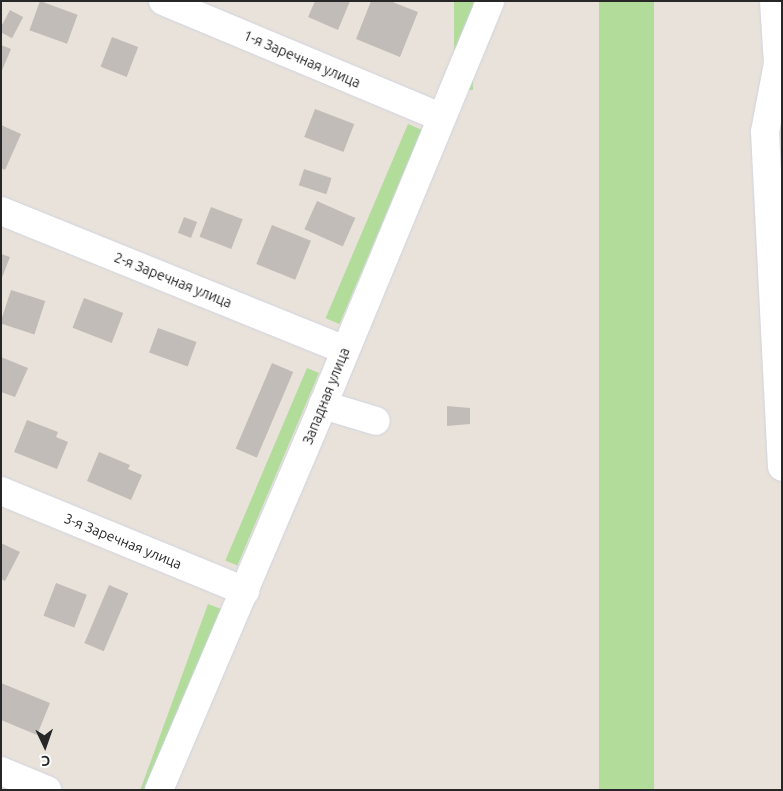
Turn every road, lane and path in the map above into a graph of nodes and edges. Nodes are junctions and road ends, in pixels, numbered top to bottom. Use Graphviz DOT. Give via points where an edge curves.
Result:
graph roads {
  1 [pos="163,1"];
  2 [pos="490,1"];
  3 [pos="774,1"];
  4 [pos="780,69"];
  5 [pos="782,106"];
  6 [pos="440,117"];
  7 [pos="1,210"];
  8 [pos="345,350"];
  9 [pos="323,405"];
  10 [pos="376,421"];
  11 [pos="782,467"];
  12 [pos="1,491"];
  13 [pos="245,591"];
  14 [pos="1,771"];
  15 [pos="47,790"];
  16 [pos="159,790"];
  1 -- 6 [label="street, 1-я Заречная улица"];
  2 -- 6 [label="street, Западная улица"];
  3 -- 4 [label="street"];
  4 -- 5 [label="street"];
  4 -- 11 [label="street" via="765,132"];
  6 -- 8 [label="street, Западная улица"];
  7 -- 8 [label="street, 2-я Заречная улица"];
  8 -- 9 [label="street, Западная улица"];
  9 -- 10 [label="street"];
  9 -- 13 [label="street, Западная улица"];
  12 -- 13 [label="street, 3-я Заречная улица"];
  13 -- 16 [label="street, Западная улица"];
  14 -- 15 [label="street"];
}
